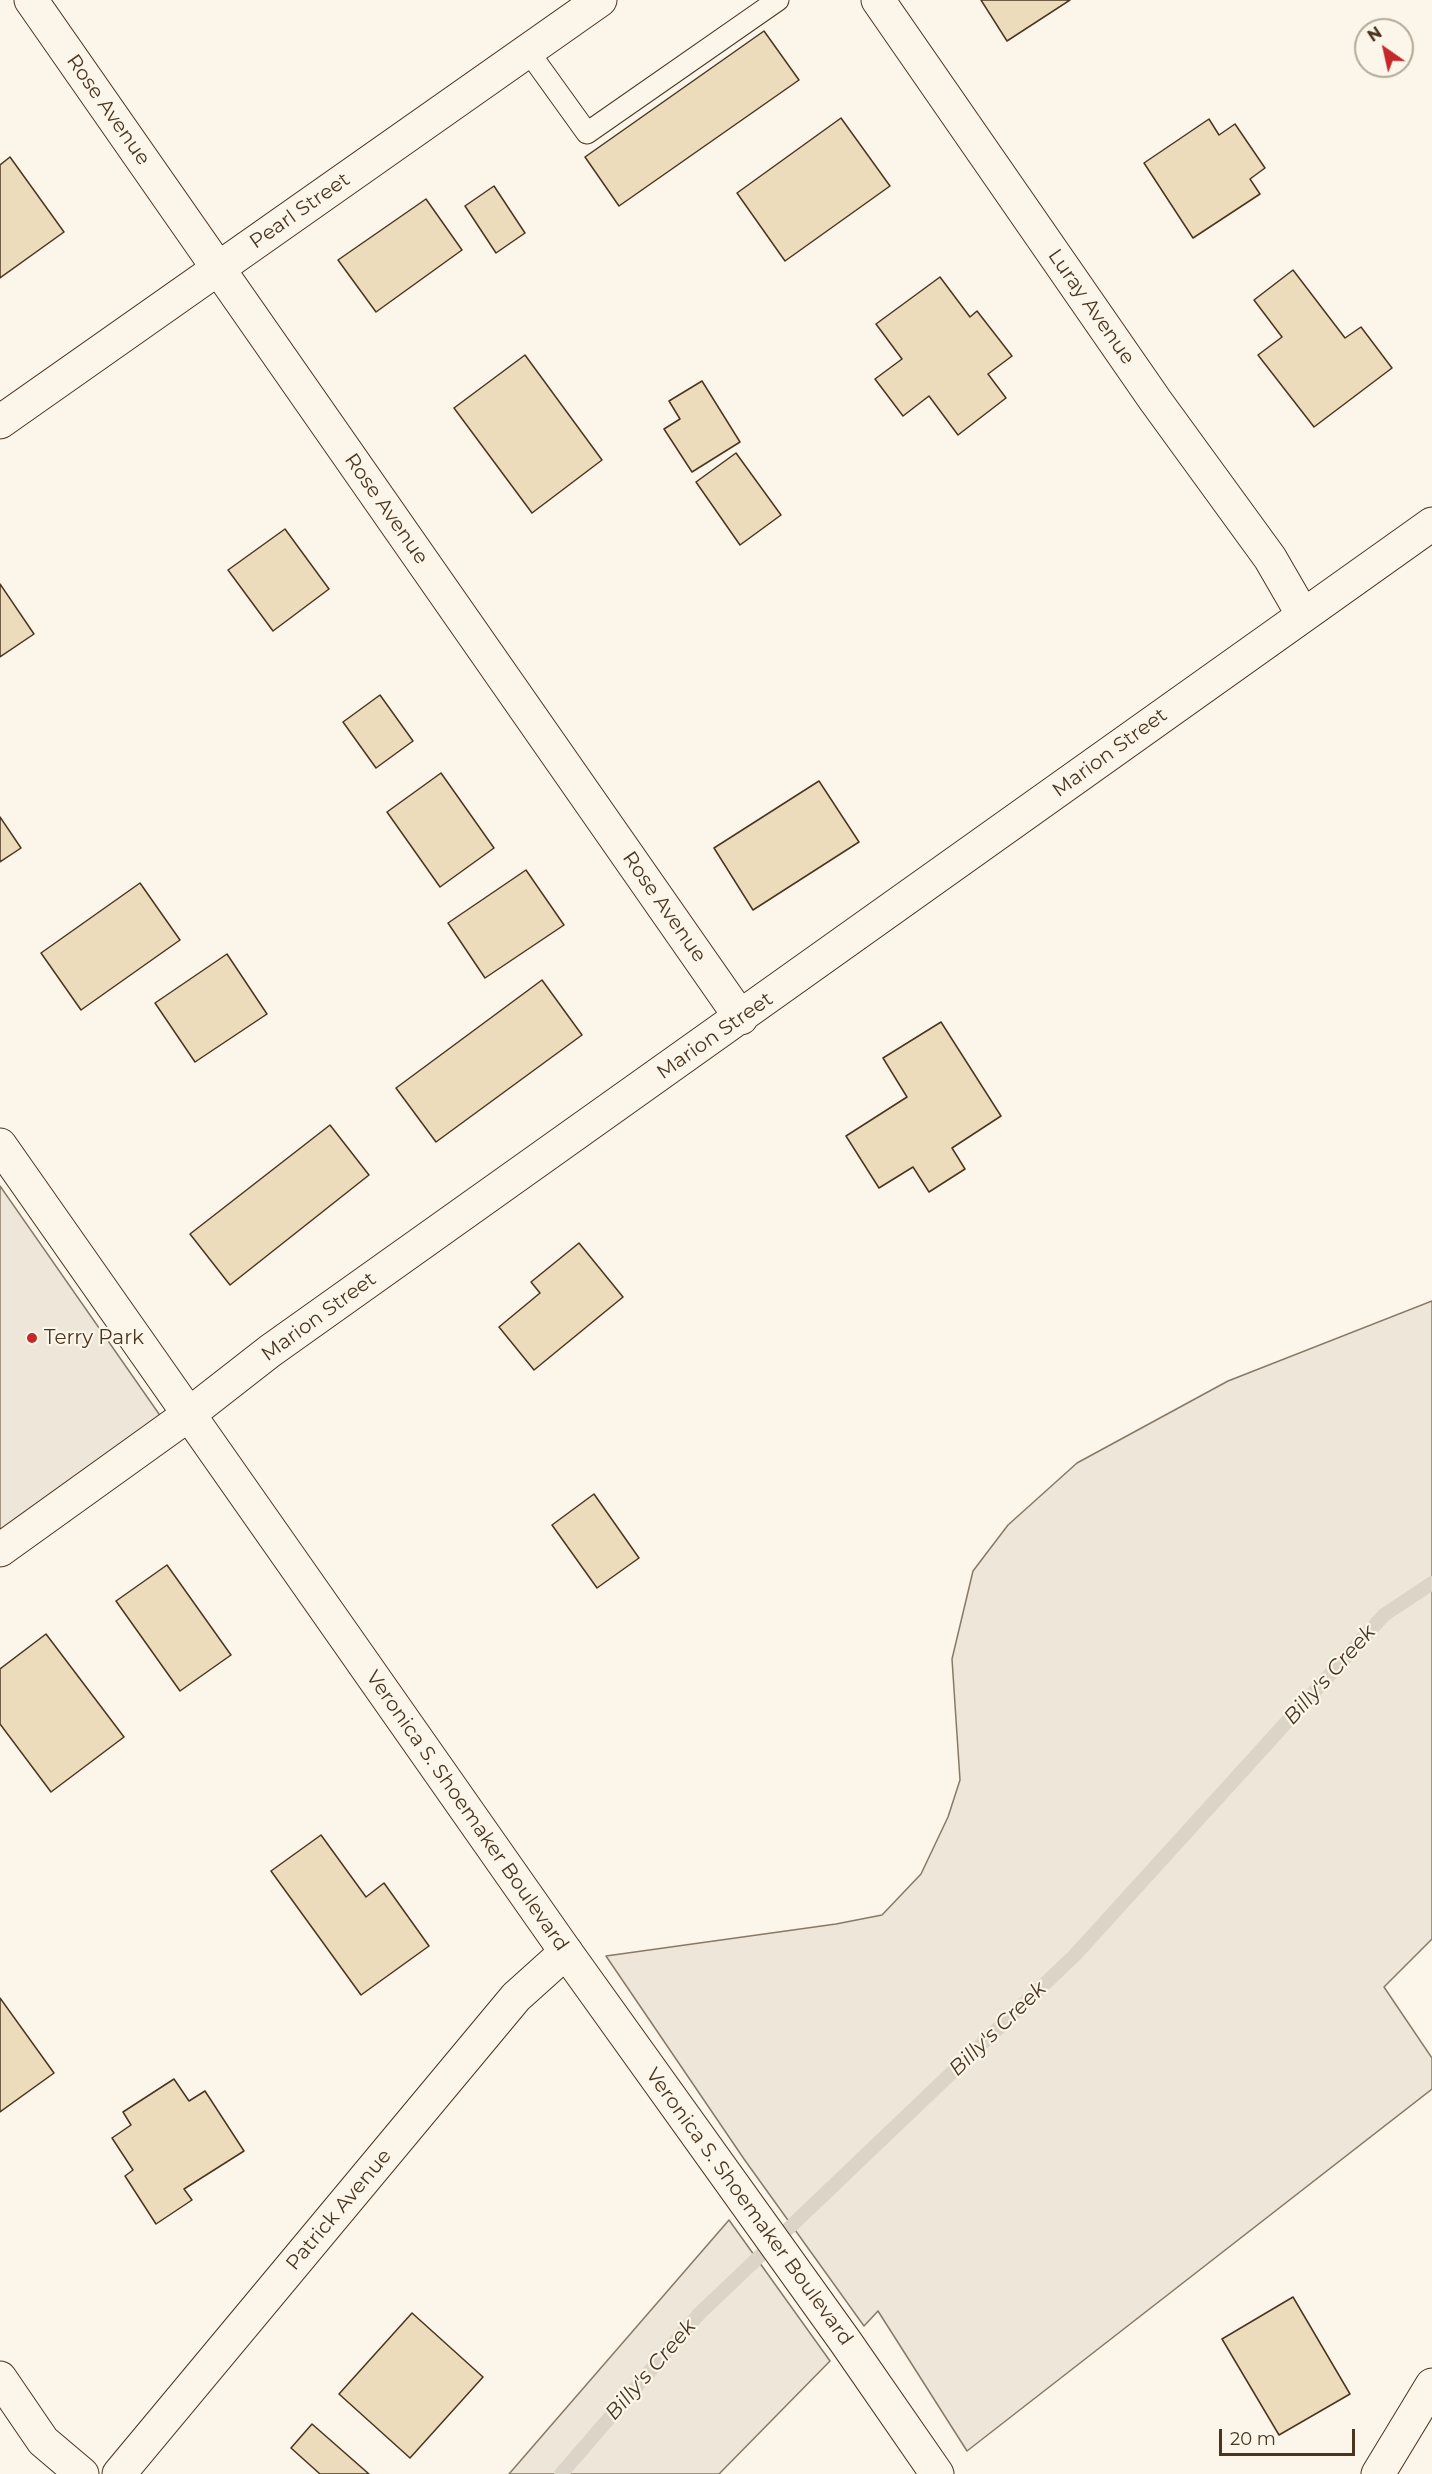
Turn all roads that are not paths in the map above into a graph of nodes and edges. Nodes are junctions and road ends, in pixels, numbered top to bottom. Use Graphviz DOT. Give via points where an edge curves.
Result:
graph roads {
  1 [pos="31,0"];
  2 [pos="600,0"];
  3 [pos="778,0"];
  4 [pos="878,0"];
  5 [pos="528,51"];
  6 [pos="219,269"];
  7 [pos="0,422"];
  8 [pos="1432,524"];
  9 [pos="1302,615"];
  10 [pos="741,1018"];
  11 [pos="0,1144"];
  12 [pos="188,1415"];
  13 [pos="0,1550"];
  14 [pos="566,1952"];
  15 [pos="0,2378"];
  16 [pos="1432,2385"];
  17 [pos="82,2474"];
  18 [pos="119,2474"];
  19 [pos="937,2474"];
  20 [pos="1378,2474"];
  1 -- 6 [label="street, Rose Avenue"];
  2 -- 5 [label="street, Pearl Street"];
  3 -- 5 [label="lane" via="586,133"];
  4 -- 9 [label="street, Luray Avenue" via="1155,400 1270,558"];
  5 -- 6 [label="street, Pearl Street"];
  6 -- 7 [label="street, Pearl Street"];
  6 -- 10 [label="street, Rose Avenue"];
  8 -- 9 [label="street, Marion Street"];
  9 -- 10 [label="street, Marion Street"];
  10 -- 12 [label="street, Marion Street" via="270,1351"];
  11 -- 12 [label="street, Veronica S. Shoemaker Boulevard"];
  12 -- 13 [label="street, Marion Street"];
  12 -- 14 [label="street, Veronica S. Shoemaker Boulevard"];
  14 -- 18 [label="street, Patrick Avenue" via="516,1997"];
  14 -- 19 [label="street, Veronica S. Shoemaker Boulevard"];
  15 -- 17 [label="street" via="43,2441"];
  16 -- 20 [label="street"];
}
